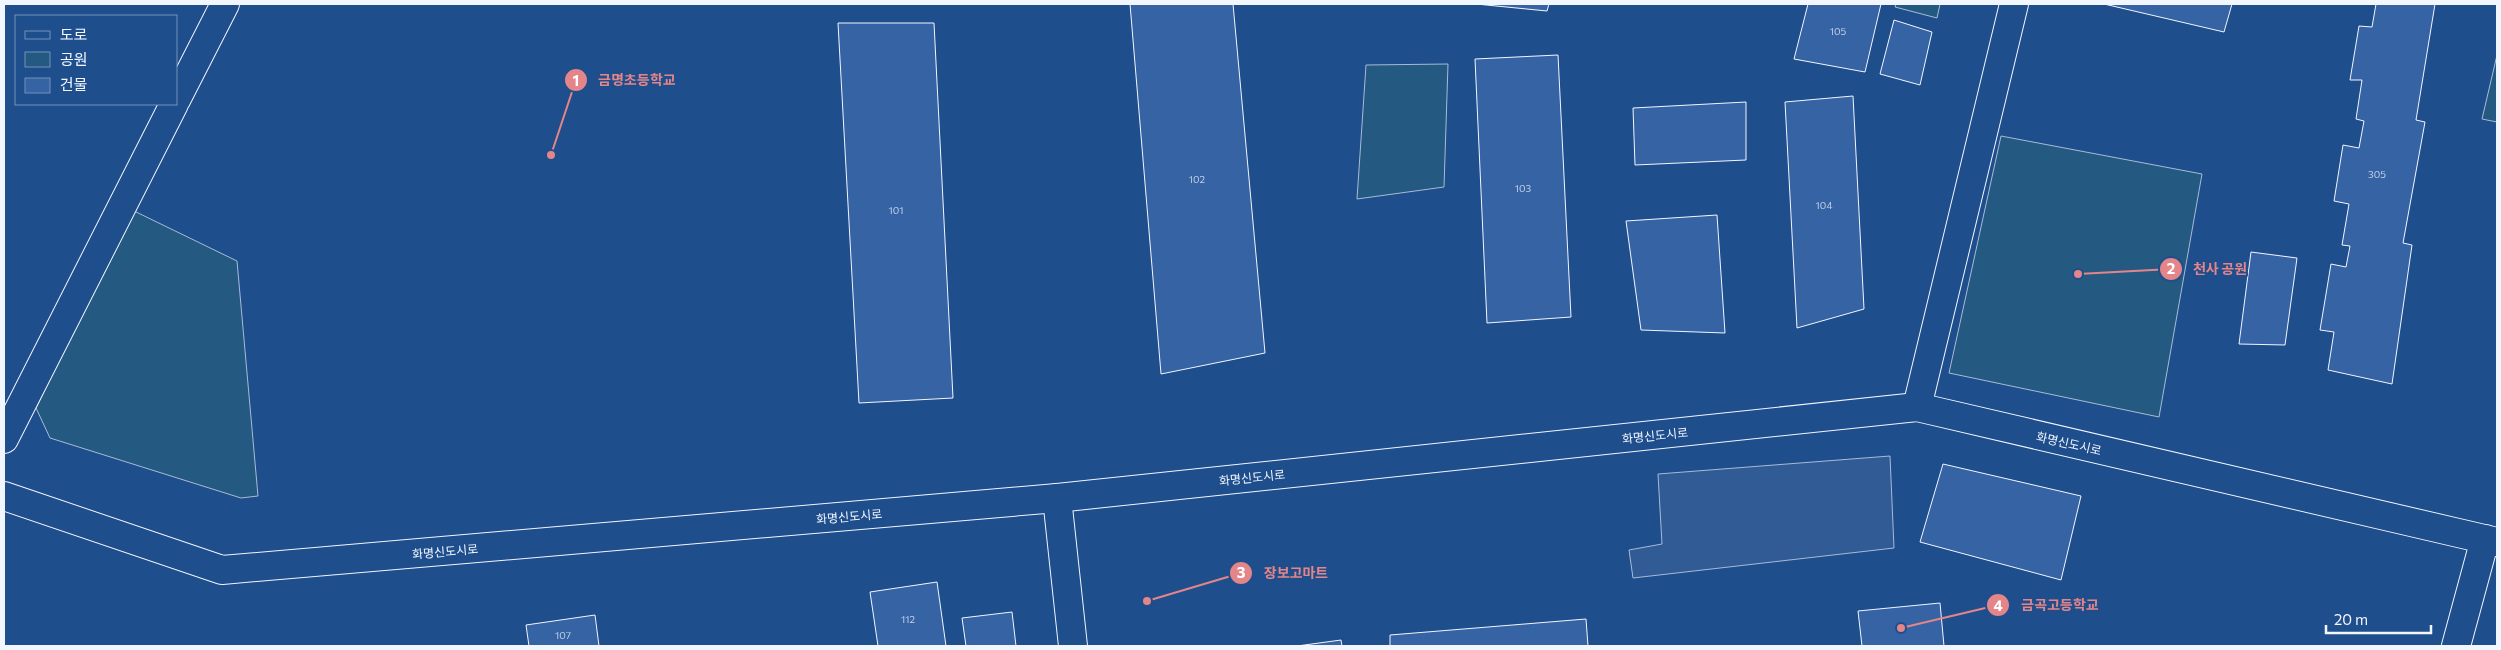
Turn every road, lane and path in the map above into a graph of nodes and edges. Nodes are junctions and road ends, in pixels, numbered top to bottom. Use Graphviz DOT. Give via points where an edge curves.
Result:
graph roads {
  1 [pos="225,4"];
  2 [pos="2014,4"];
  3 [pos="178,96"];
  4 [pos="173,105"];
  5 [pos="1916,407"];
  6 [pos="4,440"];
  7 [pos="4,496"];
  8 [pos="1057,498"];
  9 [pos="2491,541"];
  10 [pos="1073,646"];
  11 [pos="2456,646"];
  1 -- 3 [label="main road"];
  2 -- 5 [label="main road"];
  4 -- 6 [label="main road"];
  5 -- 8 [label="main road, 화명신도시로"];
  5 -- 9 [label="main road, 화명신도시로"];
  7 -- 8 [label="main road, 화명신도시로" via="222,570"];
  8 -- 10 [label="main road"];
  9 -- 11 [label="main road"];
}
